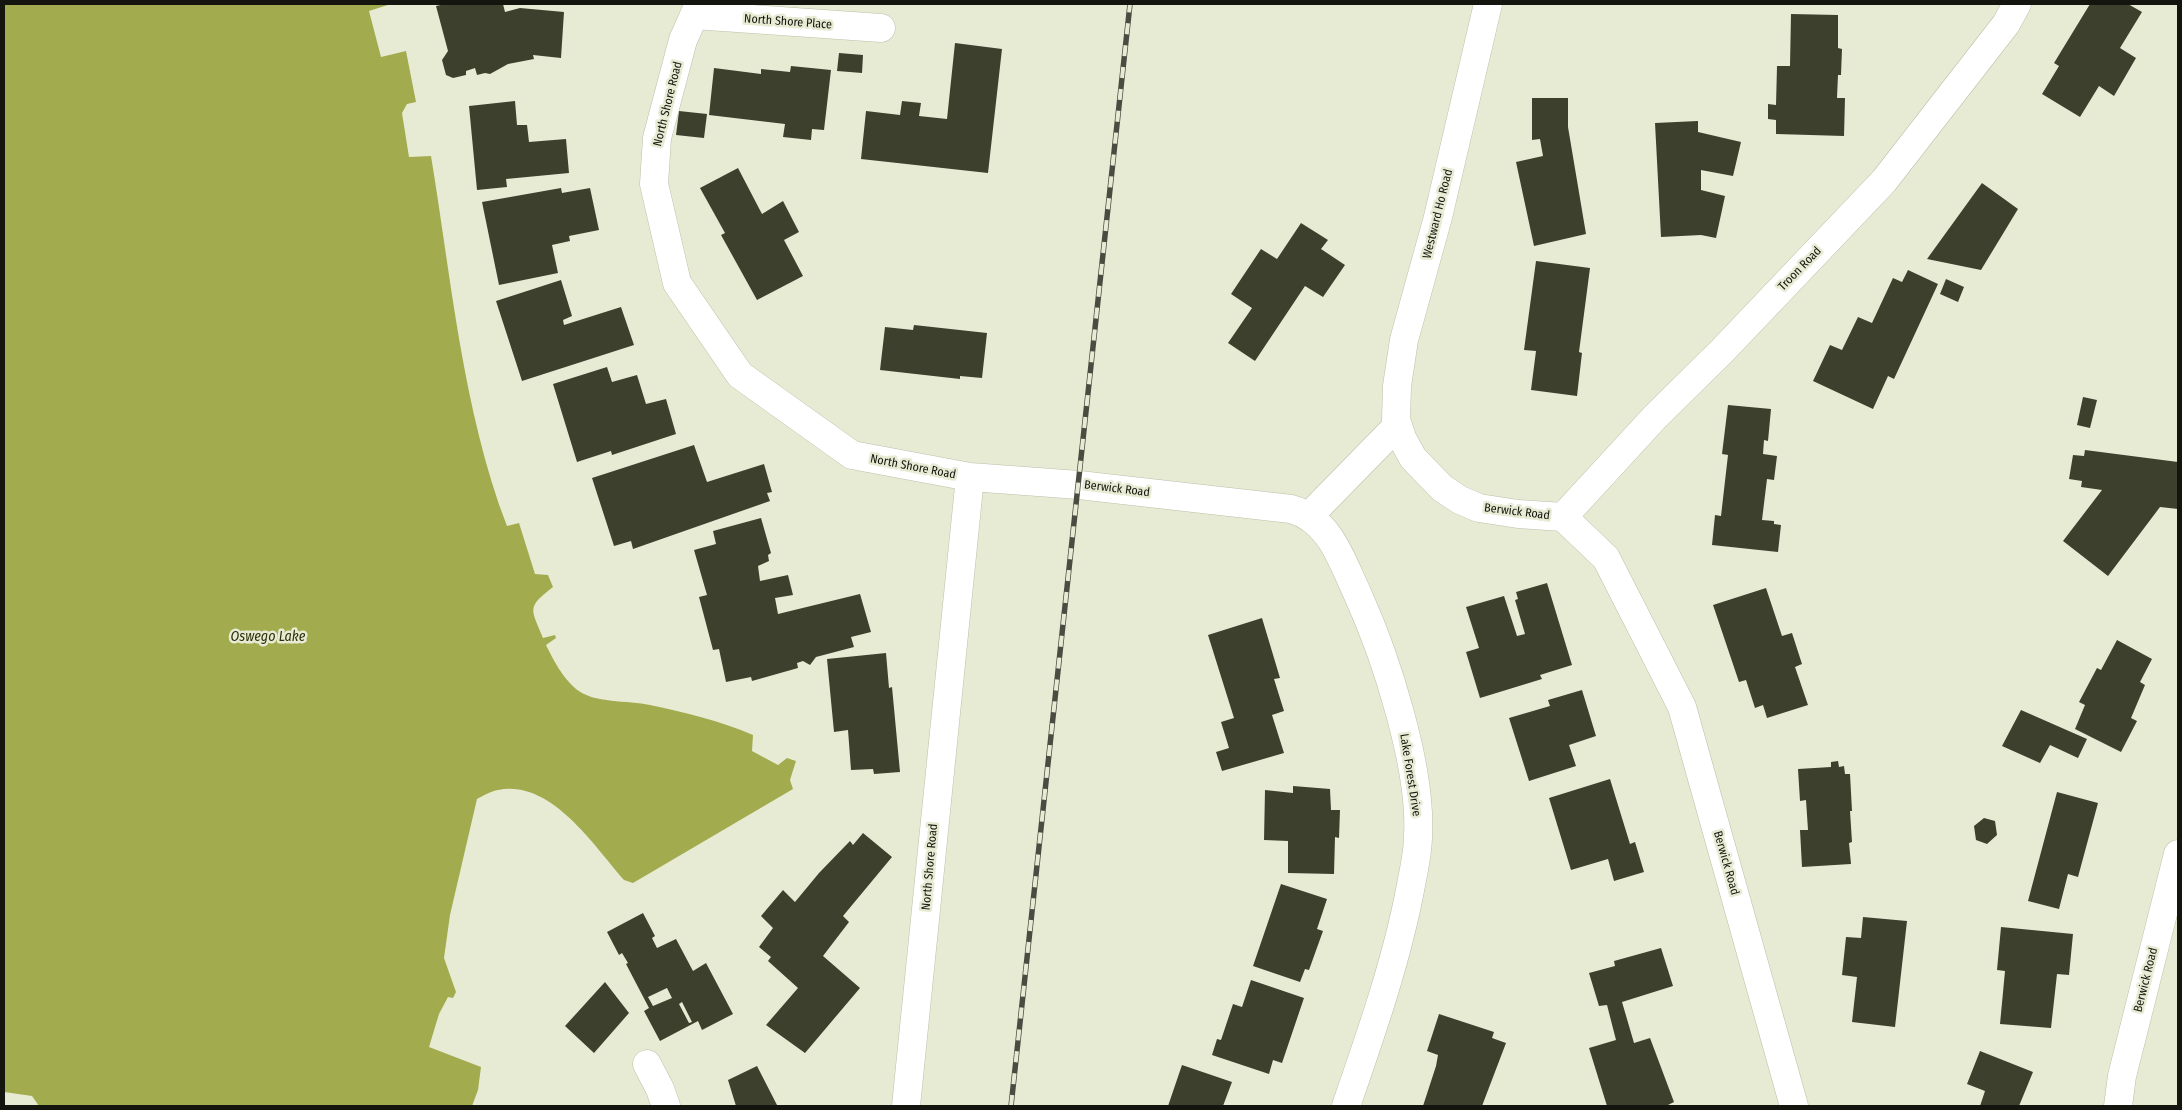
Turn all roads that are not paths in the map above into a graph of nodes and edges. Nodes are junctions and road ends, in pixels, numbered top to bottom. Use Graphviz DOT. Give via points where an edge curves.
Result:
graph roads {
  1 [pos="1488,4"];
  2 [pos="2017,4"];
  3 [pos="696,10"];
  4 [pos="881,28"];
  5 [pos="1398,426"];
  6 [pos="970,478"];
  7 [pos="1309,516"];
  8 [pos="1563,517"];
  9 [pos="2178,854"];
  10 [pos="647,1064"];
  11 [pos="666,1106"];
  12 [pos="906,1106"];
  13 [pos="1346,1106"];
  14 [pos="1794,1106"];
  15 [pos="2118,1106"];
  1 -- 5 [label="street, Westward Ho Road" via="1438,217 1404,340 1397,386"];
  2 -- 8 [label="street, Troon Road" via="2006,24 1884,181 1655,417"];
  3 -- 4 [label="street, North Shore Place"];
  3 -- 6 [label="street, North Shore Road" via="683,40 657,138 654,184 676,283 740,375 852,455"];
  5 -- 7 [label="street"];
  5 -- 8 [label="street, Berwick Road" via="1413,458 1442,488 1460,500 1479,508"];
  6 -- 7 [label="street, Berwick Road" via="1078,485 1291,509"];
  6 -- 12 [label="street, North Shore Road"];
  7 -- 13 [label="street, Lake Forest Drive" via="1334,545 1362,606 1401,721 1418,807 1418,837 1402,926"];
  8 -- 14 [label="street, Berwick Road" via="1606,558 1682,707"];
  9 -- 15 [label="street, Berwick Road" via="2122,1076"];
  10 -- 11 [label="street"];
}
